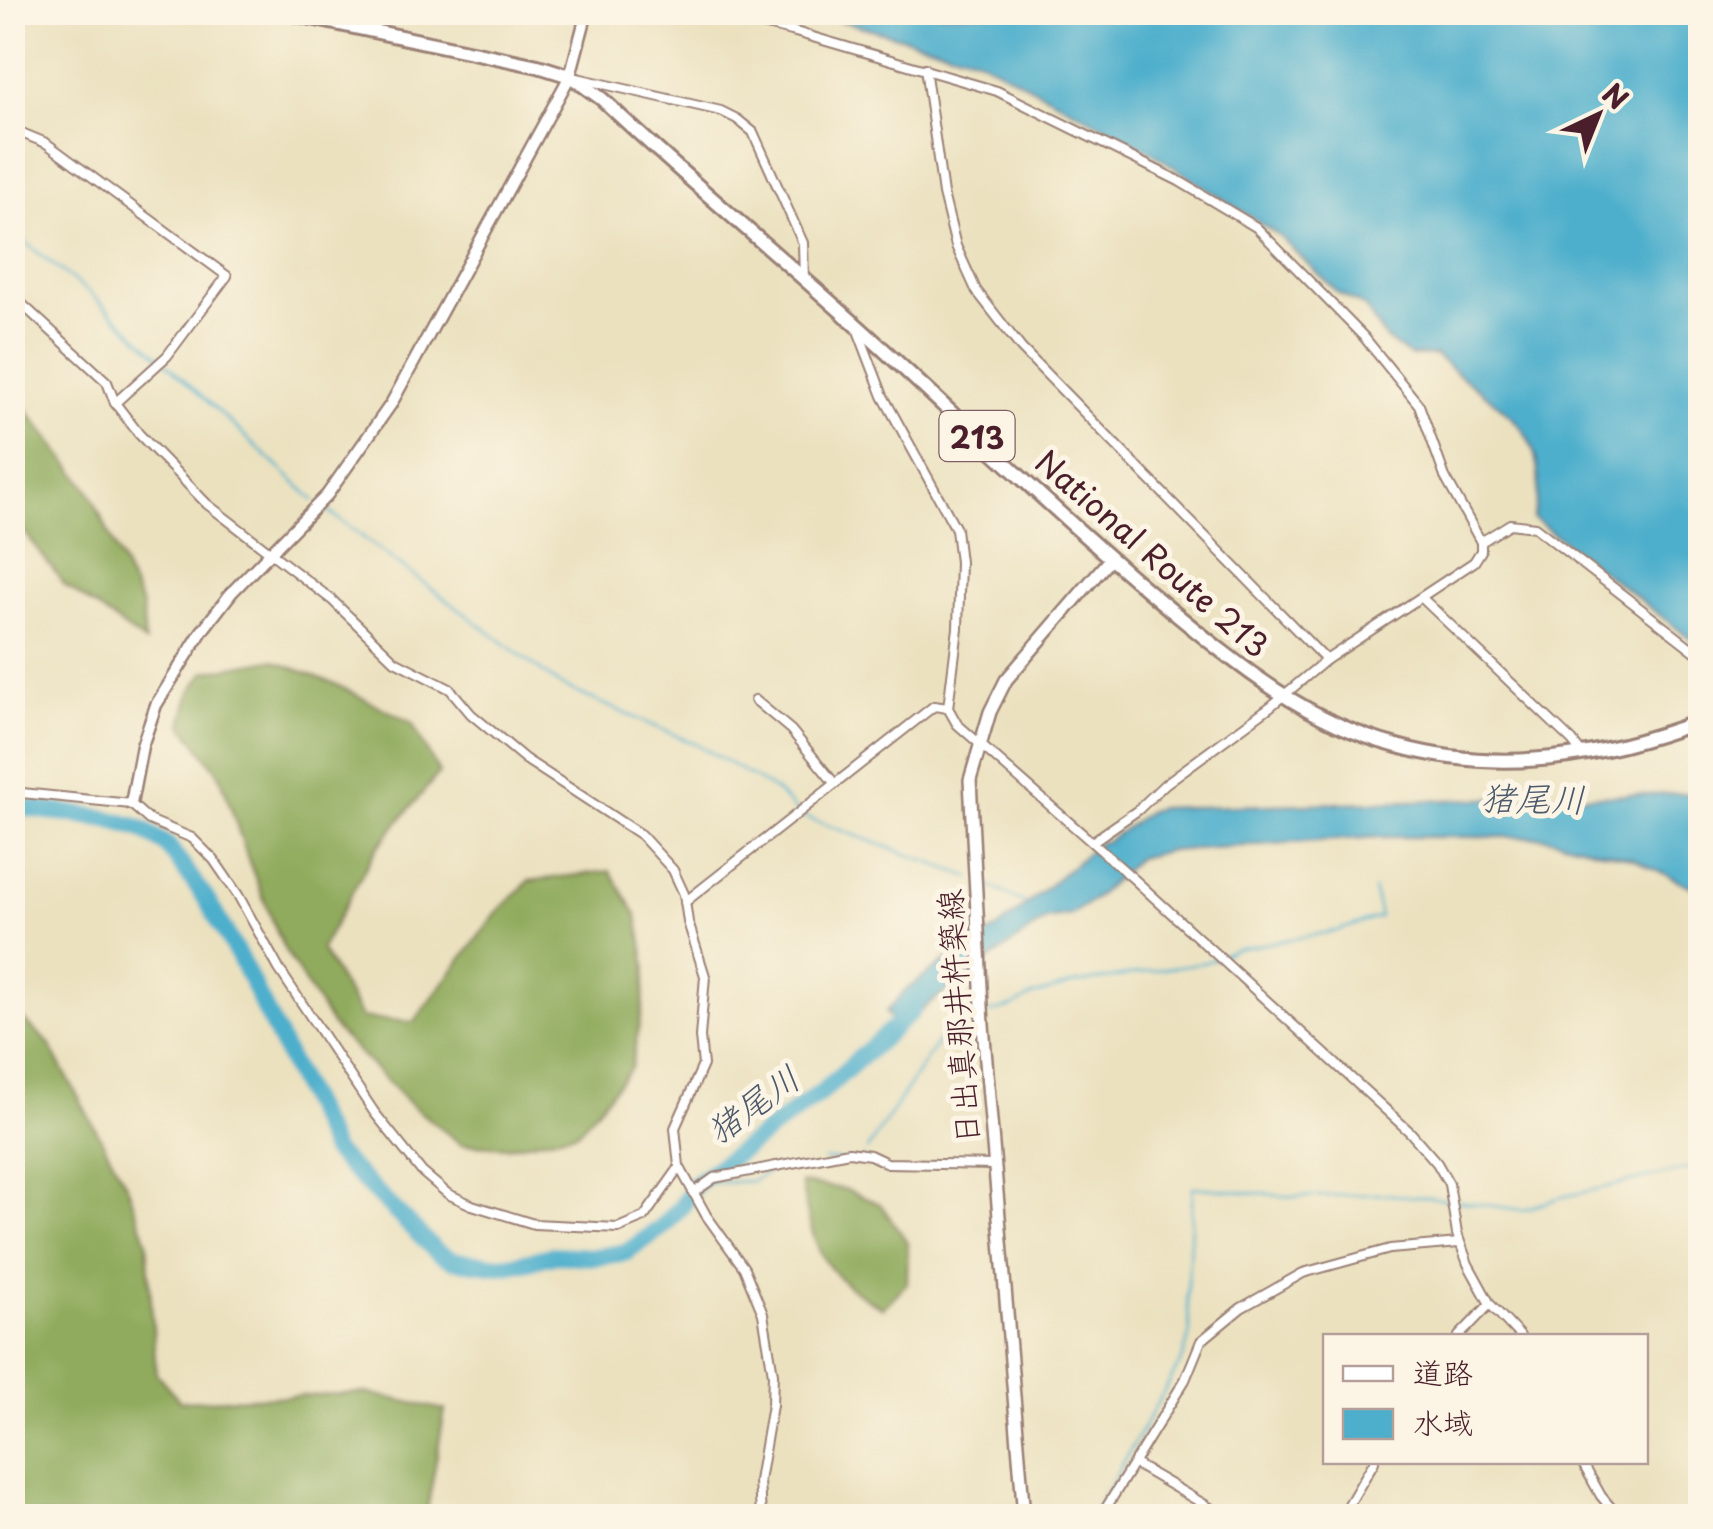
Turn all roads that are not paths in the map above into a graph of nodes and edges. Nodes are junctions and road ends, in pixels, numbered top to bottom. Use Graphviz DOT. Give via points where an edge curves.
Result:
graph roads {
  1 [pos="283,12"];
  2 [pos="587,12"];
  3 [pos="711,12"];
  4 [pos="925,68"];
  5 [pos="570,76"];
  6 [pos="12,128"];
  7 [pos="804,280"];
  8 [pos="12,294"];
  9 [pos="855,324"];
  10 [pos="115,403"];
  11 [pos="1481,542"];
  12 [pos="272,554"];
  13 [pos="1110,559"];
  14 [pos="1422,598"];
  15 [pos="1700,655"];
  16 [pos="1326,660"];
  17 [pos="1282,697"];
  18 [pos="756,700"];
  19 [pos="948,708"];
  20 [pos="1700,721"];
  21 [pos="980,742"];
  22 [pos="1582,755"];
  23 [pos="835,784"];
  24 [pos="12,792"];
  25 [pos="131,804"];
  26 [pos="1092,842"];
  27 [pos="685,902"];
  28 [pos="994,1165"];
  29 [pos="679,1168"];
  30 [pos="693,1193"];
  31 [pos="1459,1243"];
  32 [pos="1490,1304"];
  33 [pos="1461,1334"];
  34 [pos="1518,1334"];
  35 [pos="1135,1464"];
  36 [pos="1373,1464"];
  37 [pos="1583,1464"];
  38 [pos="287,1516"];
  39 [pos="308,1516"];
  40 [pos="761,1516"];
  41 [pos="1024,1516"];
  42 [pos="1101,1516"];
  43 [pos="1224,1516"];
  44 [pos="1342,1516"];
  45 [pos="1618,1516"];
  1 -- 5 [label="highway, National Route 213 / 213"];
  2 -- 5 [label="street"];
  3 -- 4 [label="street"];
  4 -- 11 [label="street" via="996,91 1256,227 1364,336 1419,404 1444,477"];
  4 -- 16 [label="street" via="944,194 956,246 976,290 1021,348"];
  5 -- 7 [label="highway, National Route 213 / 213"];
  5 -- 7 [label="street" via="737,118 753,132 803,243"];
  5 -- 12 [label="street" via="391,404 327,496"];
  6 -- 10 [label="street" via="46,143 227,276 168,356"];
  7 -- 9 [label="highway, National Route 213 / 213"];
  8 -- 10 [label="street" via="107,382"];
  9 -- 13 [label="highway, National Route 213 / 213"];
  9 -- 19 [label="street" via="882,396 956,529 958,628"];
  10 -- 12 [label="street" via="194,492"];
  11 -- 14 [label="street" via="1474,562"];
  11 -- 15 [label="street" via="1510,524 1535,528"];
  12 -- 25 [label="street" via="212,618 156,705"];
  12 -- 27 [label="street" via="395,661 450,689 525,759 655,847 674,870"];
  13 -- 17 [label="highway, National Route 213 / 213"];
  13 -- 21 [label="main road, 日出真那井杵築線" via="1006,680"];
  14 -- 16 [label="street"];
  14 -- 22 [label="street"];
  16 -- 17 [label="street"];
  17 -- 22 [label="highway, National Route 213 / 213" via="1368,736 1445,756 1516,762"];
  17 -- 26 [label="street"];
  18 -- 23 [label="street"];
  19 -- 21 [label="street"];
  19 -- 23 [label="street" via="934,706"];
  20 -- 22 [label="highway, National Route 213 / 213"];
  21 -- 26 [label="street"];
  21 -- 28 [label="main road, 日出真那井杵築線" via="970,780"];
  23 -- 27 [label="street"];
  24 -- 25 [label="street"];
  25 -- 29 [label="street" via="149,820 192,838 214,860 374,1112 448,1194 534,1224 618,1228 644,1217"];
  26 -- 31 [label="street" via="1410,1132 1444,1173"];
  27 -- 29 [label="street" via="705,976 703,1065 675,1128"];
  28 -- 30 [label="street" via="887,1163 849,1152 714,1178"];
  28 -- 41 [label="main road, 日出真那井杵築線"];
  29 -- 30 [label="street"];
  30 -- 40 [label="street" via="744,1268 764,1314 773,1374"];
  31 -- 32 [label="street"];
  31 -- 35 [label="street" via="1390,1248 1303,1273 1241,1308 1202,1341"];
  32 -- 33 [label="street"];
  32 -- 34 [label="street"];
  35 -- 42 [label="street"];
  35 -- 43 [label="street"];
  36 -- 44 [label="street"];
  37 -- 45 [label="street"];
  38 -- 39 [label="street"];
}
